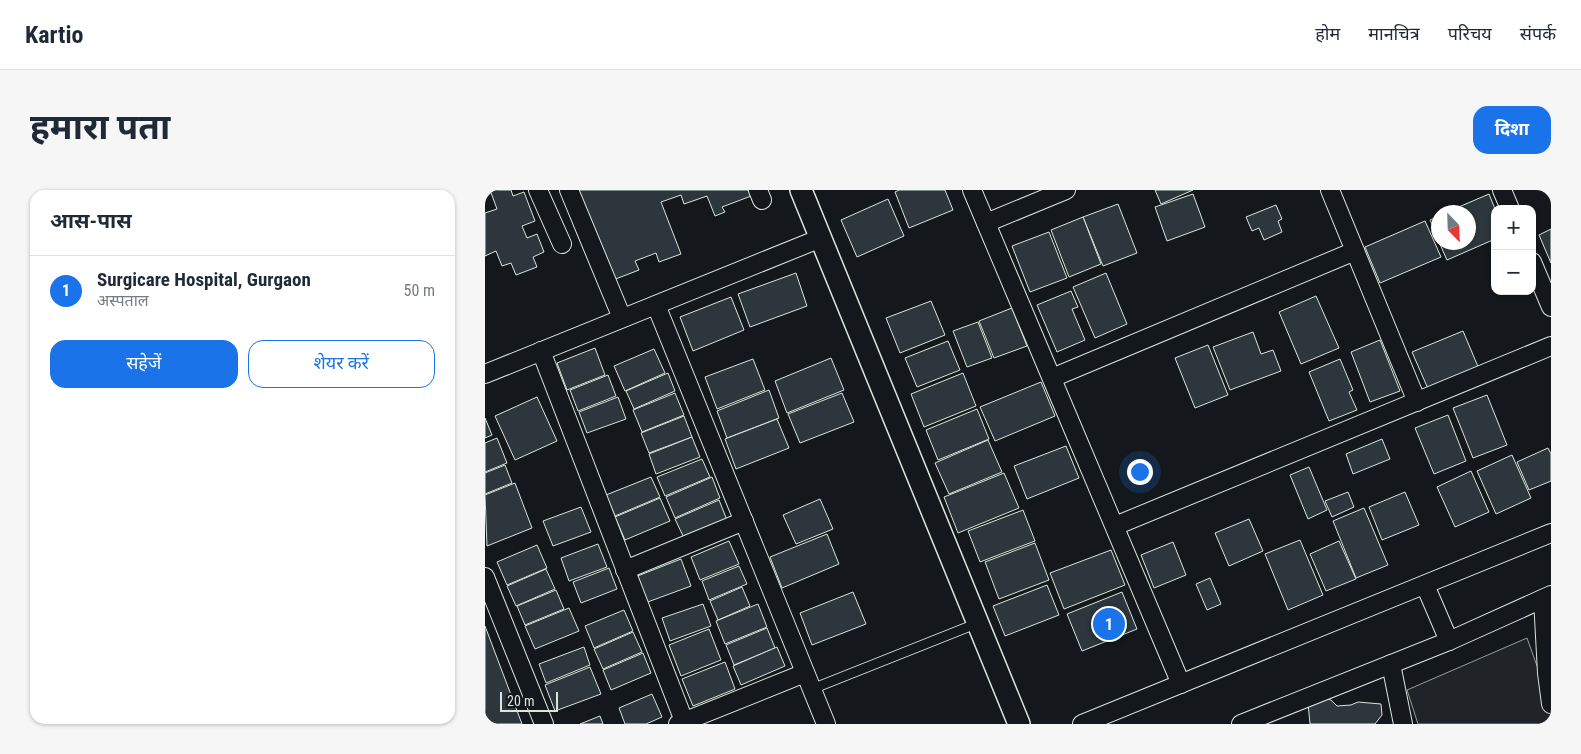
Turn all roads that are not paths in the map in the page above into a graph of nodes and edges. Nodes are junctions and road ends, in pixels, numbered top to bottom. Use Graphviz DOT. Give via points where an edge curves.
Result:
graph roads {
  1 [pos="538,190"];
  2 [pos="569,190"];
  3 [pos="801,190"];
  4 [pos="972,190"];
  5 [pos="1066,190"];
  6 [pos="1330,190"];
  7 [pos="1502,190"];
  8 [pos="1508,205"];
  9 [pos="986,222"];
  10 [pos="821,238"];
  11 [pos="562,244"];
  12 [pos="1355,251"];
  13 [pos="1536,271"];
  14 [pos="656,305"];
  15 [pos="1551,307"];
  16 [pos="623,318"];
  17 [pos="1551,346"];
  18 [pos="541,351"];
  19 [pos="485,374"];
  20 [pos="1052,378"];
  21 [pos="1417,402"];
  22 [pos="744,521"];
  23 [pos="1115,526"];
  24 [pos="1551,533"];
  25 [pos="625,570"];
  26 [pos="485,577"];
  27 [pos="1425,584"];
  28 [pos="1547,597"];
  29 [pos="978,623"];
  30 [pos="1449,641"];
  31 [pos="1391,664"];
  32 [pos="809,681"];
  33 [pos="1181,684"];
  34 [pos="1551,704"];
  35 [pos="681,723"];
  36 [pos="544,724"];
  37 [pos="826,724"];
  38 [pos="1019,724"];
  39 [pos="1081,724"];
  40 [pos="1243,724"];
  41 [pos="1403,724"];
  1 -- 11 [label="street"];
  2 -- 16 [label="street"];
  3 -- 10 [label="street"];
  4 -- 9 [label="street"];
  5 -- 9 [label="street"];
  6 -- 12 [label="street"];
  7 -- 8 [label="street"];
  9 -- 20 [label="street"];
  10 -- 14 [label="street"];
  10 -- 29 [label="street"];
  12 -- 20 [label="street"];
  12 -- 21 [label="street"];
  13 -- 15 [label="street"];
  14 -- 16 [label="street"];
  14 -- 22 [label="street"];
  16 -- 18 [label="street"];
  17 -- 21 [label="street"];
  18 -- 19 [label="street"];
  18 -- 25 [label="street"];
  20 -- 23 [label="street"];
  21 -- 23 [label="street"];
  22 -- 25 [label="street"];
  22 -- 32 [label="street"];
  23 -- 33 [label="street"];
  24 -- 27 [label="street"];
  25 -- 35 [label="street"];
  26 -- 36 [label="street"];
  27 -- 30 [label="street"];
  27 -- 33 [label="street"];
  28 -- 30 [label="street"];
  28 -- 34 [label="street" via="1547,673"];
  29 -- 32 [label="lane"];
  29 -- 38 [label="street"];
  30 -- 31 [label="street"];
  31 -- 40 [label="street"];
  31 -- 41 [label="street"];
  32 -- 35 [label="street"];
  32 -- 37 [label="street"];
  33 -- 39 [label="street"];
}
